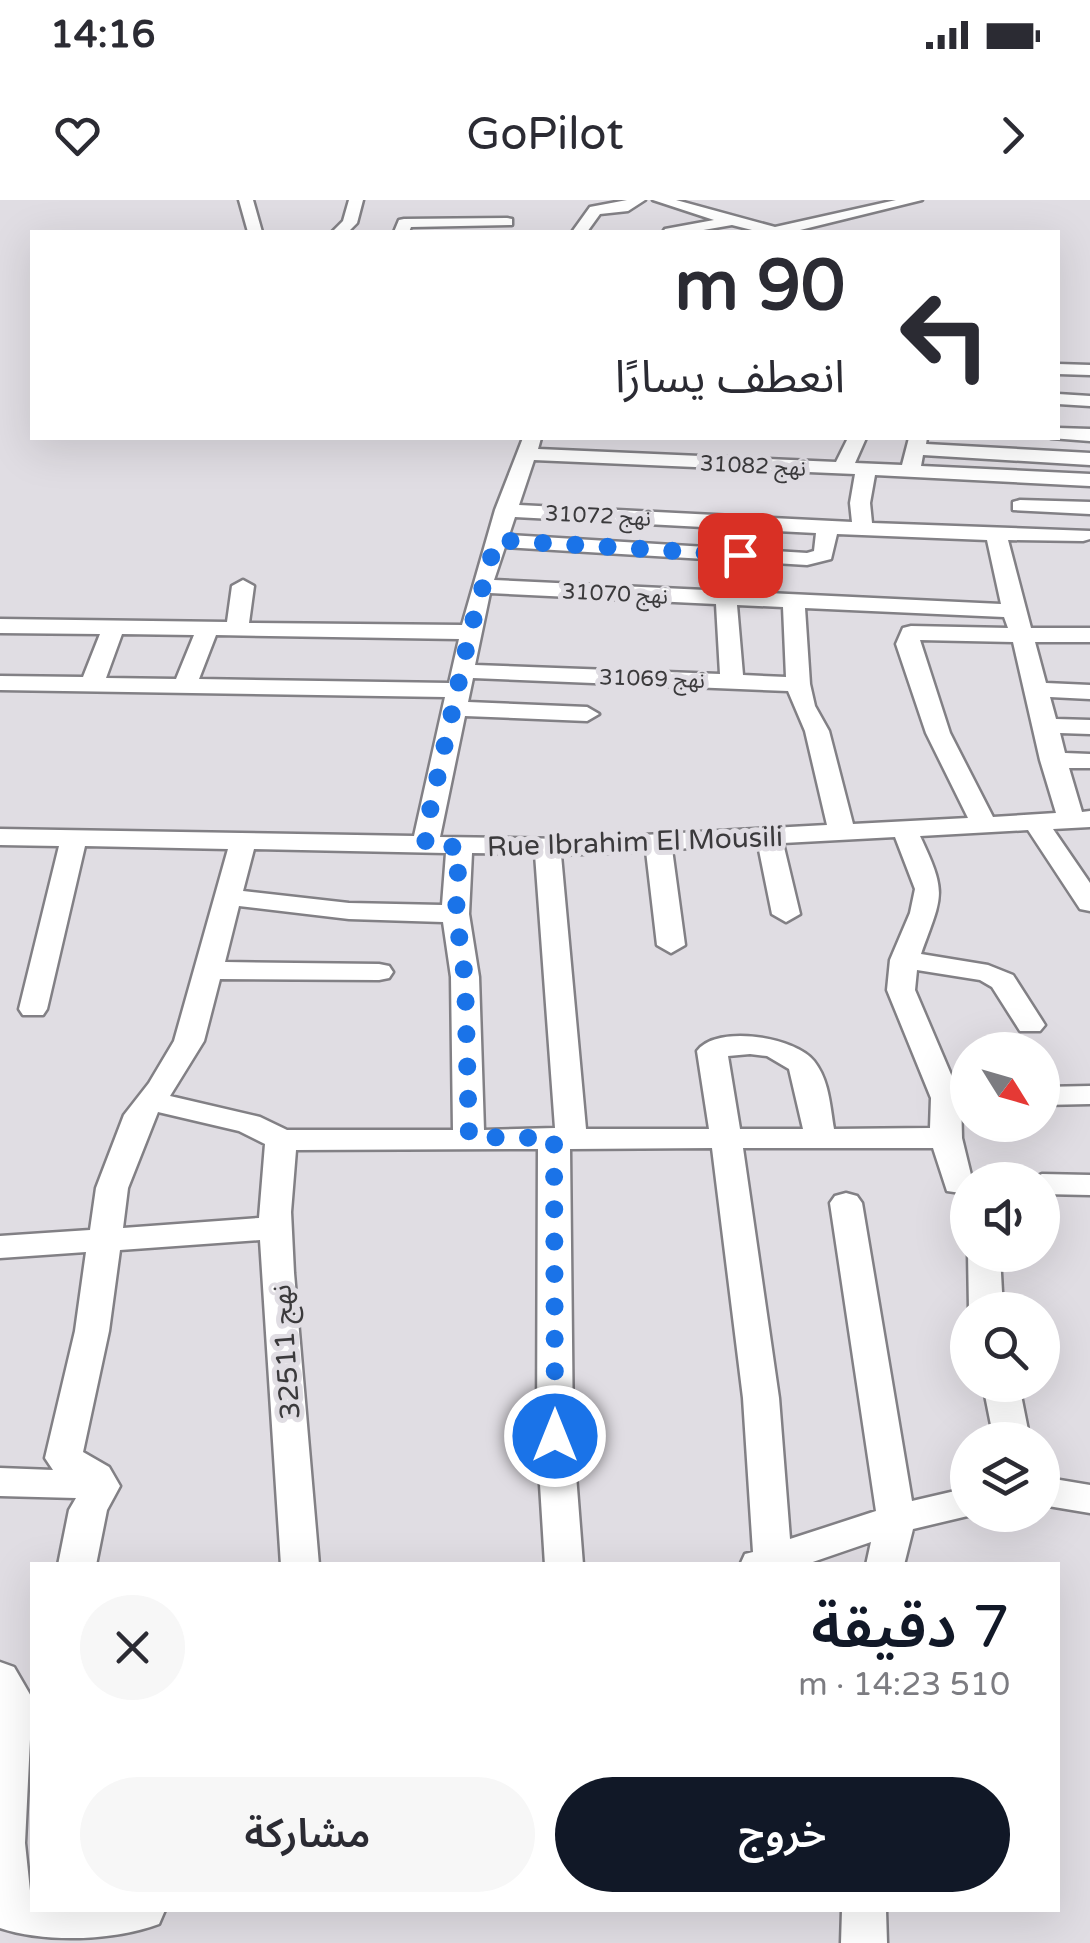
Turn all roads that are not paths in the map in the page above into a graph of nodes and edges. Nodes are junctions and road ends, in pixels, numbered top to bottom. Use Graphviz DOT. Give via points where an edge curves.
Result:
graph roads {
  1 [pos="246,200"];
  2 [pos="356,200"];
  3 [pos="404,200"];
  4 [pos="471,200"];
  5 [pos="638,200"];
  6 [pos="660,200"];
  7 [pos="915,200"];
  8 [pos="616,208"];
  9 [pos="730,220"];
  10 [pos="468,222"];
  11 [pos="507,222"];
  12 [pos="403,228"];
  13 [pos="254,230"];
  14 [pos="342,230"];
  15 [pos="581,230"];
  16 [pos="664,230"];
  17 [pos="678,230"];
  18 [pos="767,230"];
  19 [pos="783,230"];
  20 [pos="1060,370"];
  21 [pos="1090,370"];
  22 [pos="1060,399"];
  23 [pos="1090,401"];
  24 [pos="1060,434"];
  25 [pos="1090,435"];
  26 [pos="856,440"];
  27 [pos="917,443"];
  28 [pos="528,446"];
  29 [pos="1090,459"];
  30 [pos="842,469"];
  31 [pos="866,470"];
  32 [pos="910,472"];
  33 [pos="1090,480"];
  34 [pos="1020,506"];
  35 [pos="1090,508"];
  36 [pos="505,510"];
  37 [pos="819,527"];
  38 [pos="862,529"];
  39 [pos="996,534"];
  40 [pos="496,540"];
  41 [pos="1088,540"];
  42 [pos="243,586"];
  43 [pos="482,586"];
  44 [pos="726,598"];
  45 [pos="794,608"];
  46 [pos="1013,611"];
  47 [pos="0,626"];
  48 [pos="114,626"];
  49 [pos="208,628"];
  50 [pos="237,629"];
  51 [pos="470,632"];
  52 [pos="1022,635"];
  53 [pos="1090,636"];
  54 [pos="286,657"];
  55 [pos="93,682"];
  56 [pos="732,682"];
  57 [pos="0,683"];
  58 [pos="185,684"];
  59 [pos="798,684"];
  60 [pos="459,689"];
  61 [pos="1037,690"];
  62 [pos="1090,692"];
  63 [pos="587,714"];
  64 [pos="1045,726"];
  65 [pos="1090,727"];
  66 [pos="1052,760"];
  67 [pos="1090,761"];
  68 [pos="1080,819"];
  69 [pos="1036,822"];
  70 [pos="984,825"];
  71 [pos="904,829"];
  72 [pos="842,833"];
  73 [pos="74,837"];
  74 [pos="769,837"];
  75 [pos="0,838"];
  76 [pos="244,842"];
  77 [pos="658,844"];
  78 [pos="425,846"];
  79 [pos="547,846"];
  80 [pos="459,847"];
  81 [pos="228,897"];
  82 [pos="1090,903"];
  83 [pos="456,914"];
  84 [pos="786,914"];
  85 [pos="671,946"];
  86 [pos="904,960"];
  87 [pos="212,970"];
  88 [pos="379,972"];
  89 [pos="34,1009"];
  90 [pos="1030,1025"];
  91 [pos="950,1086"];
  92 [pos="1090,1095"];
  93 [pos="1060,1096"];
  94 [pos="150,1102"];
  95 [pos="950,1122"];
  96 [pos="820,1136"];
  97 [pos="469,1137"];
  98 [pos="563,1138"];
  99 [pos="727,1138"];
  100 [pos="946,1138"];
  101 [pos="282,1140"];
  102 [pos="954,1162"];
  103 [pos="1060,1184"];
  104 [pos="1090,1185"];
  105 [pos="846,1203"];
  106 [pos="276,1228"];
  107 [pos="107,1238"];
  108 [pos="0,1248"];
  109 [pos="0,1482"];
  110 [pos="101,1486"];
  111 [pos="1060,1494"];
  112 [pos="1090,1498"];
  113 [pos="950,1506"];
  114 [pos="896,1519"];
  115 [pos="78,1562"];
  116 [pos="299,1562"];
  117 [pos="564,1562"];
  118 [pos="766,1562"];
  119 [pos="769,1562"];
  120 [pos="886,1562"];
  121 [pos="0,1679"];
  122 [pos="4,1912"];
  123 [pos="124,1912"];
  124 [pos="864,1912"];
  125 [pos="864,1943"];
  1 -- 13 [label="street"];
  2 -- 14 [label="street"];
  3 -- 12 [label="street"];
  4 -- 10 [label="street"];
  5 -- 8 [label="street"];
  6 -- 9 [label="street"];
  7 -- 19 [label="street"];
  8 -- 15 [label="street" via="595,210"];
  8 -- 16 [label="street"];
  9 -- 17 [label="street"];
  9 -- 18 [label="street"];
  10 -- 11 [label="street"];
  10 -- 12 [label="street"];
  20 -- 21 [label="street"];
  22 -- 23 [label="street"];
  24 -- 25 [label="street"];
  26 -- 30 [label="street"];
  27 -- 29 [label="street"];
  27 -- 32 [label="street"];
  28 -- 30 [label="street, نهج 31082" via="560,456"];
  28 -- 36 [label="street"];
  30 -- 31 [label="street, نهج 31082"];
  31 -- 32 [label="street, نهج 31082"];
  31 -- 38 [label="street"];
  32 -- 33 [label="street, نهج 31082"];
  34 -- 35 [label="street"];
  36 -- 37 [label="street, نهج 31072"];
  36 -- 40 [label="street"];
  37 -- 38 [label="street, نهج 31072"];
  37 -- 40 [label="street" via="824,555 807,558"];
  38 -- 39 [label="street, نهج 31072"];
  39 -- 41 [label="street, نهج 31072"];
  39 -- 46 [label="street"];
  40 -- 43 [label="street"];
  42 -- 50 [label="street"];
  43 -- 44 [label="street, نهج 31070"];
  43 -- 51 [label="street"];
  44 -- 45 [label="street, نهج 31070"];
  44 -- 56 [label="street"];
  45 -- 46 [label="street, نهج 31070"];
  45 -- 59 [label="street"];
  46 -- 52 [label="street"];
  47 -- 48 [label="street"];
  48 -- 49 [label="street"];
  48 -- 55 [label="street"];
  49 -- 50 [label="street"];
  49 -- 58 [label="street"];
  50 -- 54 [label="street"];
  51 -- 54 [label="street"];
  51 -- 60 [label="street"];
  52 -- 53 [label="street"];
  52 -- 61 [label="street"];
  52 -- 70 [label="street" via="907,636 938,733"];
  54 -- 58 [label="street"];
  54 -- 60 [label="street"];
  55 -- 57 [label="street"];
  55 -- 58 [label="street"];
  56 -- 59 [label="street, نهج 31069"];
  56 -- 60 [label="street, نهج 31069" via="506,673"];
  59 -- 72 [label="street"];
  60 -- 63 [label="street"];
  60 -- 78 [label="street"];
  61 -- 62 [label="street"];
  61 -- 64 [label="street"];
  64 -- 65 [label="street"];
  64 -- 66 [label="street"];
  66 -- 67 [label="street"];
  66 -- 68 [label="street"];
  68 -- 69 [label="street, Rue Ibrahim El Mousili"];
  69 -- 70 [label="street, Rue Ibrahim El Mousili"];
  69 -- 82 [label="street"];
  70 -- 71 [label="street, Rue Ibrahim El Mousili"];
  71 -- 72 [label="street, Rue Ibrahim El Mousili"];
  71 -- 86 [label="street" via="928,884"];
  72 -- 74 [label="street, Rue Ibrahim El Mousili"];
  73 -- 75 [label="street, Rue Ibrahim El Mousili"];
  73 -- 76 [label="street, Rue Ibrahim El Mousili"];
  73 -- 89 [label="street"];
  74 -- 77 [label="street, Rue Ibrahim El Mousili"];
  74 -- 84 [label="street"];
  76 -- 78 [label="street, Rue Ibrahim El Mousili"];
  76 -- 81 [label="street"];
  77 -- 79 [label="street, Rue Ibrahim El Mousili"];
  77 -- 85 [label="street"];
  78 -- 80 [label="street, Rue Ibrahim El Mousili"];
  79 -- 80 [label="street, Rue Ibrahim El Mousili"];
  79 -- 98 [label="street"];
  80 -- 83 [label="street"];
  81 -- 83 [label="street"];
  81 -- 87 [label="street"];
  83 -- 97 [label="street" via="465,978"];
  86 -- 90 [label="street" via="988,973 1003,981"];
  86 -- 91 [label="street" via="902,990"];
  87 -- 88 [label="street"];
  87 -- 94 [label="street" via="189,1041"];
  92 -- 93 [label="street"];
  94 -- 101 [label="street" via="249,1124"];
  94 -- 107 [label="street" via="127,1137"];
  95 -- 100 [label="street"];
  96 -- 99 [label="street"];
  96 -- 99 [label="street" via="806,1072 796,1060 732,1046 710,1055"];
  96 -- 100 [label="street"];
  97 -- 98 [label="street"];
  97 -- 101 [label="street"];
  98 -- 99 [label="street"];
  98 -- 117 [label="street" via="555,1436"];
  99 -- 118 [label="street" via="761,1398"];
  100 -- 102 [label="street"];
  101 -- 106 [label="street, نهج 32511"];
  103 -- 104 [label="street"];
  105 -- 114 [label="street"];
  106 -- 107 [label="street"];
  106 -- 116 [label="street, نهج 32511"];
  107 -- 108 [label="street"];
  107 -- 110 [label="street" via="63,1458"];
  109 -- 110 [label="street"];
  110 -- 115 [label="street" via="88,1510"];
  111 -- 112 [label="street"];
  113 -- 114 [label="street"];
  114 -- 119 [label="street"];
  114 -- 120 [label="street"];
  121 -- 122 [label="street" via="16,1711 6,1753"];
  122 -- 123 [label="street" via="69,1918"];
  124 -- 125 [label="street"];
}
